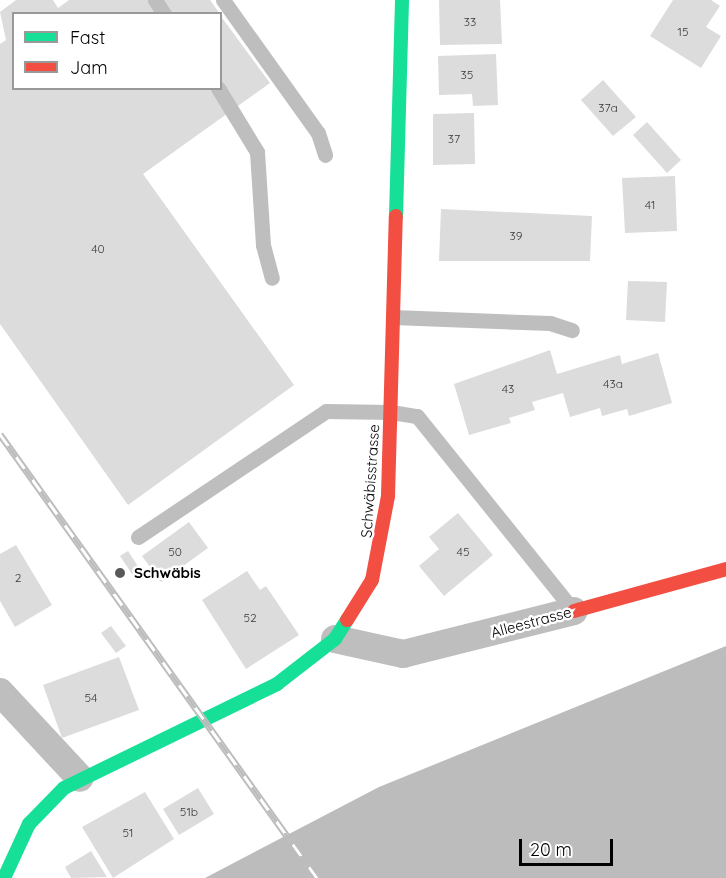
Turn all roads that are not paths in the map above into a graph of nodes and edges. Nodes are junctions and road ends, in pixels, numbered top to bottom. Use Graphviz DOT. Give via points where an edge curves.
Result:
graph roads {
  1 [pos="223,0"];
  2 [pos="402,0"];
  3 [pos="219,90"];
  4 [pos="325,155"];
  5 [pos="272,278"];
  6 [pos="393,317"];
  7 [pos="572,330"];
  8 [pos="391,412"];
  9 [pos="138,537"];
  10 [pos="726,569"];
  11 [pos="574,611"];
  12 [pos="335,639"];
  13 [pos="0,692"];
  14 [pos="80,778"];
  15 [pos="4,878"];
  1 -- 4 [label="lane" via="318,133"];
  2 -- 6 [label="street, Schwäbisstrasse"];
  3 -- 5 [label="lane" via="257,152 263,245"];
  6 -- 7 [label="lane" via="550,323"];
  6 -- 8 [label="street, Schwäbisstrasse"];
  8 -- 9 [label="lane" via="326,411"];
  8 -- 11 [label="lane" via="417,416"];
  8 -- 12 [label="street, Schwäbisstrasse" via="379,558 361,602"];
  10 -- 11 [label="street, Alleestrasse"];
  11 -- 12 [label="street, Alleestrasse" via="403,654"];
  12 -- 14 [label="street, Schwäbisstrasse" via="244,702"];
  13 -- 14 [label="street"];
  14 -- 15 [label="street, Schwäbisstrasse" via="29,824"];
}
